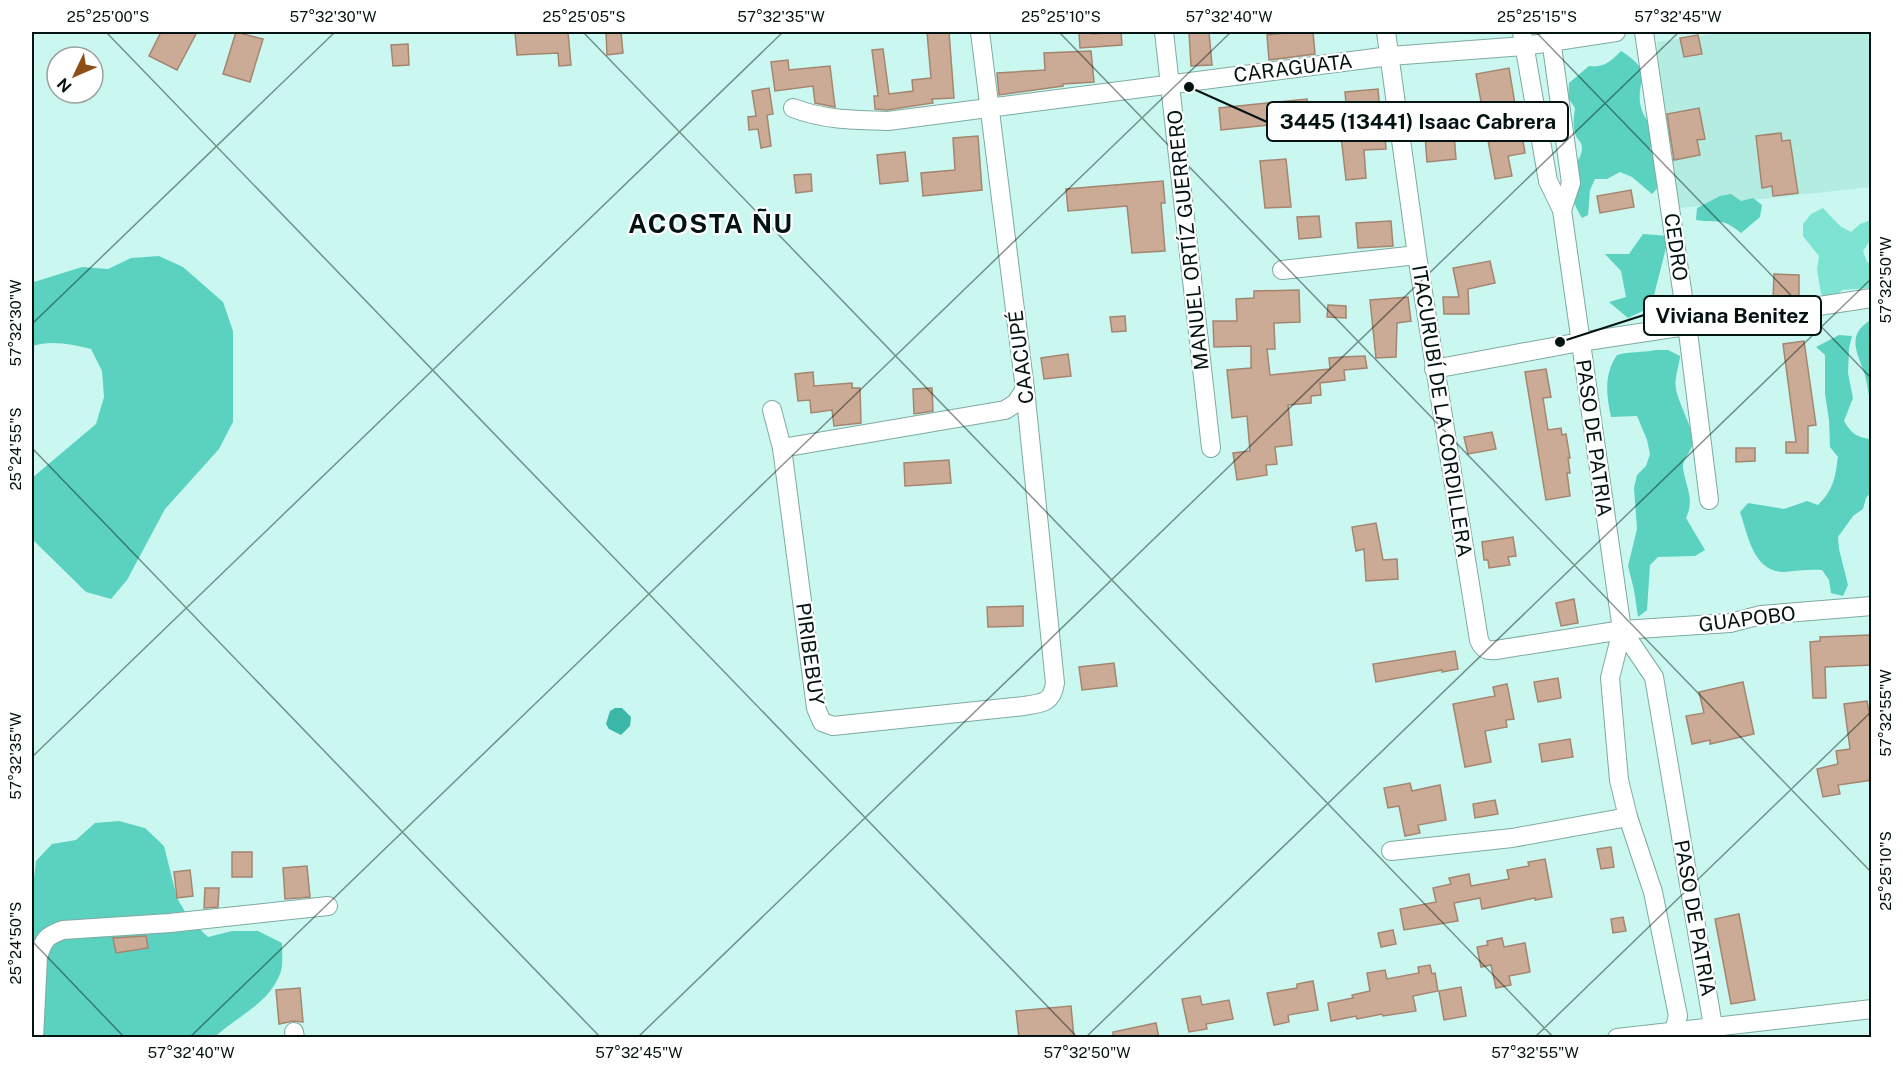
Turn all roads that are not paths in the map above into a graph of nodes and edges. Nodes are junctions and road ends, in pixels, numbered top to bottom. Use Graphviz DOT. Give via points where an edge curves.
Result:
graph roads {
  1 [pos="980,32"];
  2 [pos="1164,32"];
  3 [pos="1386,32"];
  4 [pos="1616,32"];
  5 [pos="1644,32"];
  6 [pos="1550,37"];
  7 [pos="1523,39"];
  8 [pos="1390,56"];
  9 [pos="1171,83"];
  10 [pos="991,106"];
  11 [pos="793,108"];
  12 [pos="1562,210"];
  13 [pos="1417,255"];
  14 [pos="1282,270"];
  15 [pos="1872,298"];
  16 [pos="1688,324"];
  17 [pos="1580,342"];
  18 [pos="1434,369"];
  19 [pos="1025,389"];
  20 [pos="772,410"];
  21 [pos="782,448"];
  22 [pos="1211,448"];
  23 [pos="1709,500"];
  24 [pos="1872,606"];
  25 [pos="1622,630"];
  26 [pos="1055,683"];
  27 [pos="1628,817"];
  28 [pos="1391,850"];
  29 [pos="328,906"];
  30 [pos="1872,1009"];
  31 [pos="1714,1033"];
  32 [pos="1673,1035"];
  33 [pos="34,1038"];
  34 [pos="1617,1038"];
  1 -- 10 [label="street, CAACUPÉ"];
  2 -- 9 [label="street, MANUEL ORTÍZ GUERRERO"];
  3 -- 8 [label="street, ITACURUBÍ DE LA CORDILLERA"];
  4 -- 6 [label="street, CARAGUATA"];
  5 -- 16 [label="street, CEDRO"];
  6 -- 7 [label="street, CARAGUATA"];
  6 -- 12 [label="street, PASO DE PATRIA" via="1571,183"];
  7 -- 8 [label="street, CARAGUATA"];
  7 -- 12 [label="street, PASO DE PATRIA" via="1548,181"];
  8 -- 9 [label="street, CARAGUATA"];
  8 -- 13 [label="street, ITACURUBÍ DE LA CORDILLERA"];
  9 -- 10 [label="street, CARAGUATA"];
  9 -- 22 [label="street, MANUEL ORTÍZ GUERRERO"];
  10 -- 11 [label="street, CARAGUATA" via="888,120 832,119"];
  10 -- 19 [label="street, CAACUPÉ"];
  12 -- 17 [label="street, PASO DE PATRIA"];
  13 -- 14 [label="street"];
  13 -- 18 [label="street, ITACURUBÍ DE LA CORDILLERA"];
  15 -- 16 [label="street"];
  16 -- 17 [label="street"];
  16 -- 23 [label="street, CEDRO"];
  17 -- 18 [label="street"];
  17 -- 25 [label="street, PASO DE PATRIA"];
  18 -- 25 [label="street, ITACURUBÍ DE LA CORDILLERA" via="1483,648 1496,651"];
  19 -- 21 [label="street" via="1016,403 1005,410"];
  19 -- 26 [label="street, CAACUPÉ"];
  20 -- 21 [label="street, PIRIBEBUY"];
  21 -- 26 [label="street, PIRIBEBUY" via="816,708 822,722 833,726 1024,706 1048,700"];
  24 -- 25 [label="street, GUAPOBO" via="1761,615 1730,623"];
  25 -- 27 [label="street, PASO DE PATRIA" via="1610,678 1619,780"];
  25 -- 31 [label="street, PASO DE PATRIA" via="1654,677"];
  27 -- 28 [label="street" via="1512,838"];
  27 -- 32 [label="street, PASO DE PATRIA" via="1653,892 1677,1016"];
  29 -- 33 [label="street" via="63,930 48,936 38,957"];
  30 -- 31 [label="street"];
  31 -- 32 [label="street"];
  32 -- 34 [label="street"];
}
